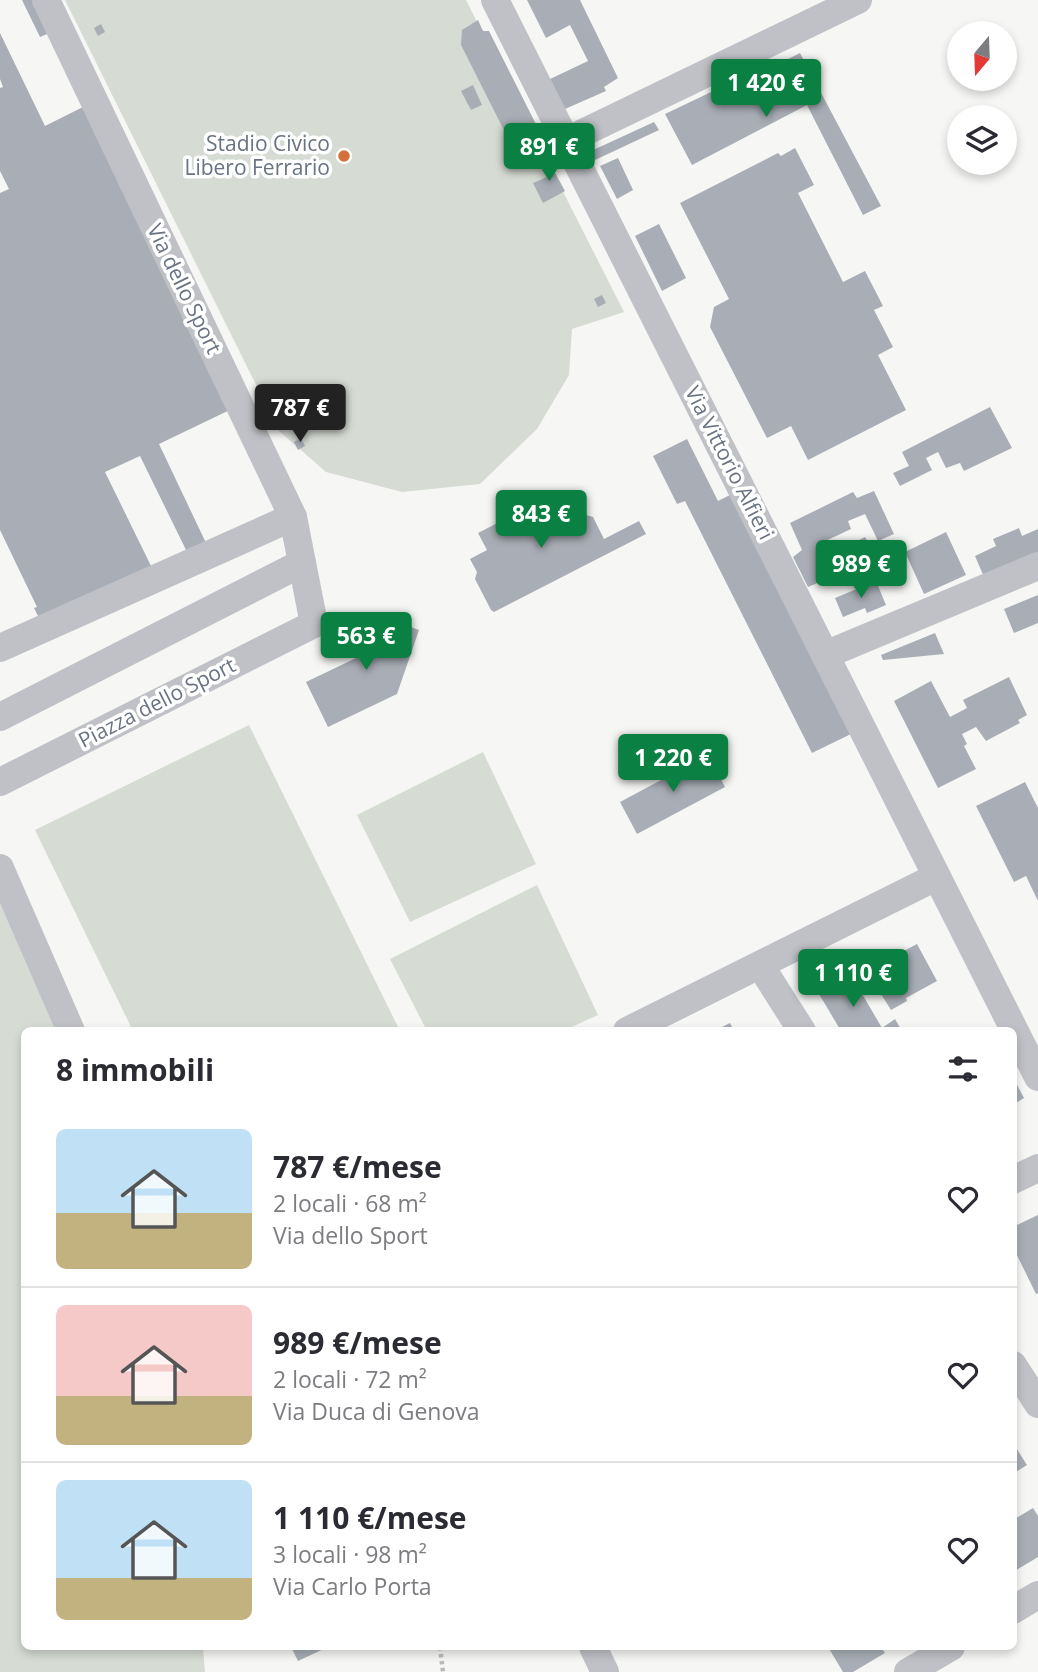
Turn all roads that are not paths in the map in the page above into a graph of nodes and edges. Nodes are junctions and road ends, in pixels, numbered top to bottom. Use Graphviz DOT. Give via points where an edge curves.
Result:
graph roads {
  1 [pos="46,0"];
  2 [pos="495,0"];
  3 [pos="858,0"];
  4 [pos="566,141"];
  5 [pos="293,517"];
  6 [pos="302,563"];
  7 [pos="1038,566"];
  8 [pos="314,624"];
  9 [pos="0,648"];
  10 [pos="825,655"];
  11 [pos="0,717"];
  12 [pos="0,782"];
  13 [pos="0,868"];
  14 [pos="936,877"];
  15 [pos="760,965"];
  16 [pos="69,1027"];
  17 [pos="636,1027"];
  18 [pos="799,1027"];
  19 [pos="1012,1027"];
  20 [pos="1017,1036"];
  21 [pos="1038,1077"];
  22 [pos="1038,1168"];
  23 [pos="1017,1178"];
  24 [pos="1017,1371"];
  25 [pos="1038,1404"];
  26 [pos="1038,1595"];
  27 [pos="1017,1608"];
  28 [pos="594,1650"];
  29 [pos="946,1650"];
  30 [pos="605,1672"];
  31 [pos="908,1672"];
  1 -- 5 [label="street, Via dello Sport"];
  2 -- 4 [label="street, Via Vittorio Alfieri"];
  3 -- 4 [label="street"];
  4 -- 10 [label="street, Via Vittorio Alfieri"];
  5 -- 6 [label="street, Via dello Sport"];
  5 -- 9 [label="street"];
  6 -- 8 [label="street, Via dello Sport"];
  6 -- 11 [label="street"];
  7 -- 10 [label="street"];
  8 -- 12 [label="street, Piazza dello Sport"];
  10 -- 14 [label="street, Via Vittorio Alfieri"];
  13 -- 16 [label="street"];
  14 -- 15 [label="street"];
  14 -- 19 [label="street, Via Vittorio Alfieri"];
  15 -- 17 [label="street"];
  15 -- 18 [label="street"];
  20 -- 21 [label="street, Via Vittorio Alfieri"];
  22 -- 23 [label="street"];
  24 -- 25 [label="street"];
  26 -- 27 [label="street"];
  28 -- 30 [label="street"];
  29 -- 31 [label="street"];
}
